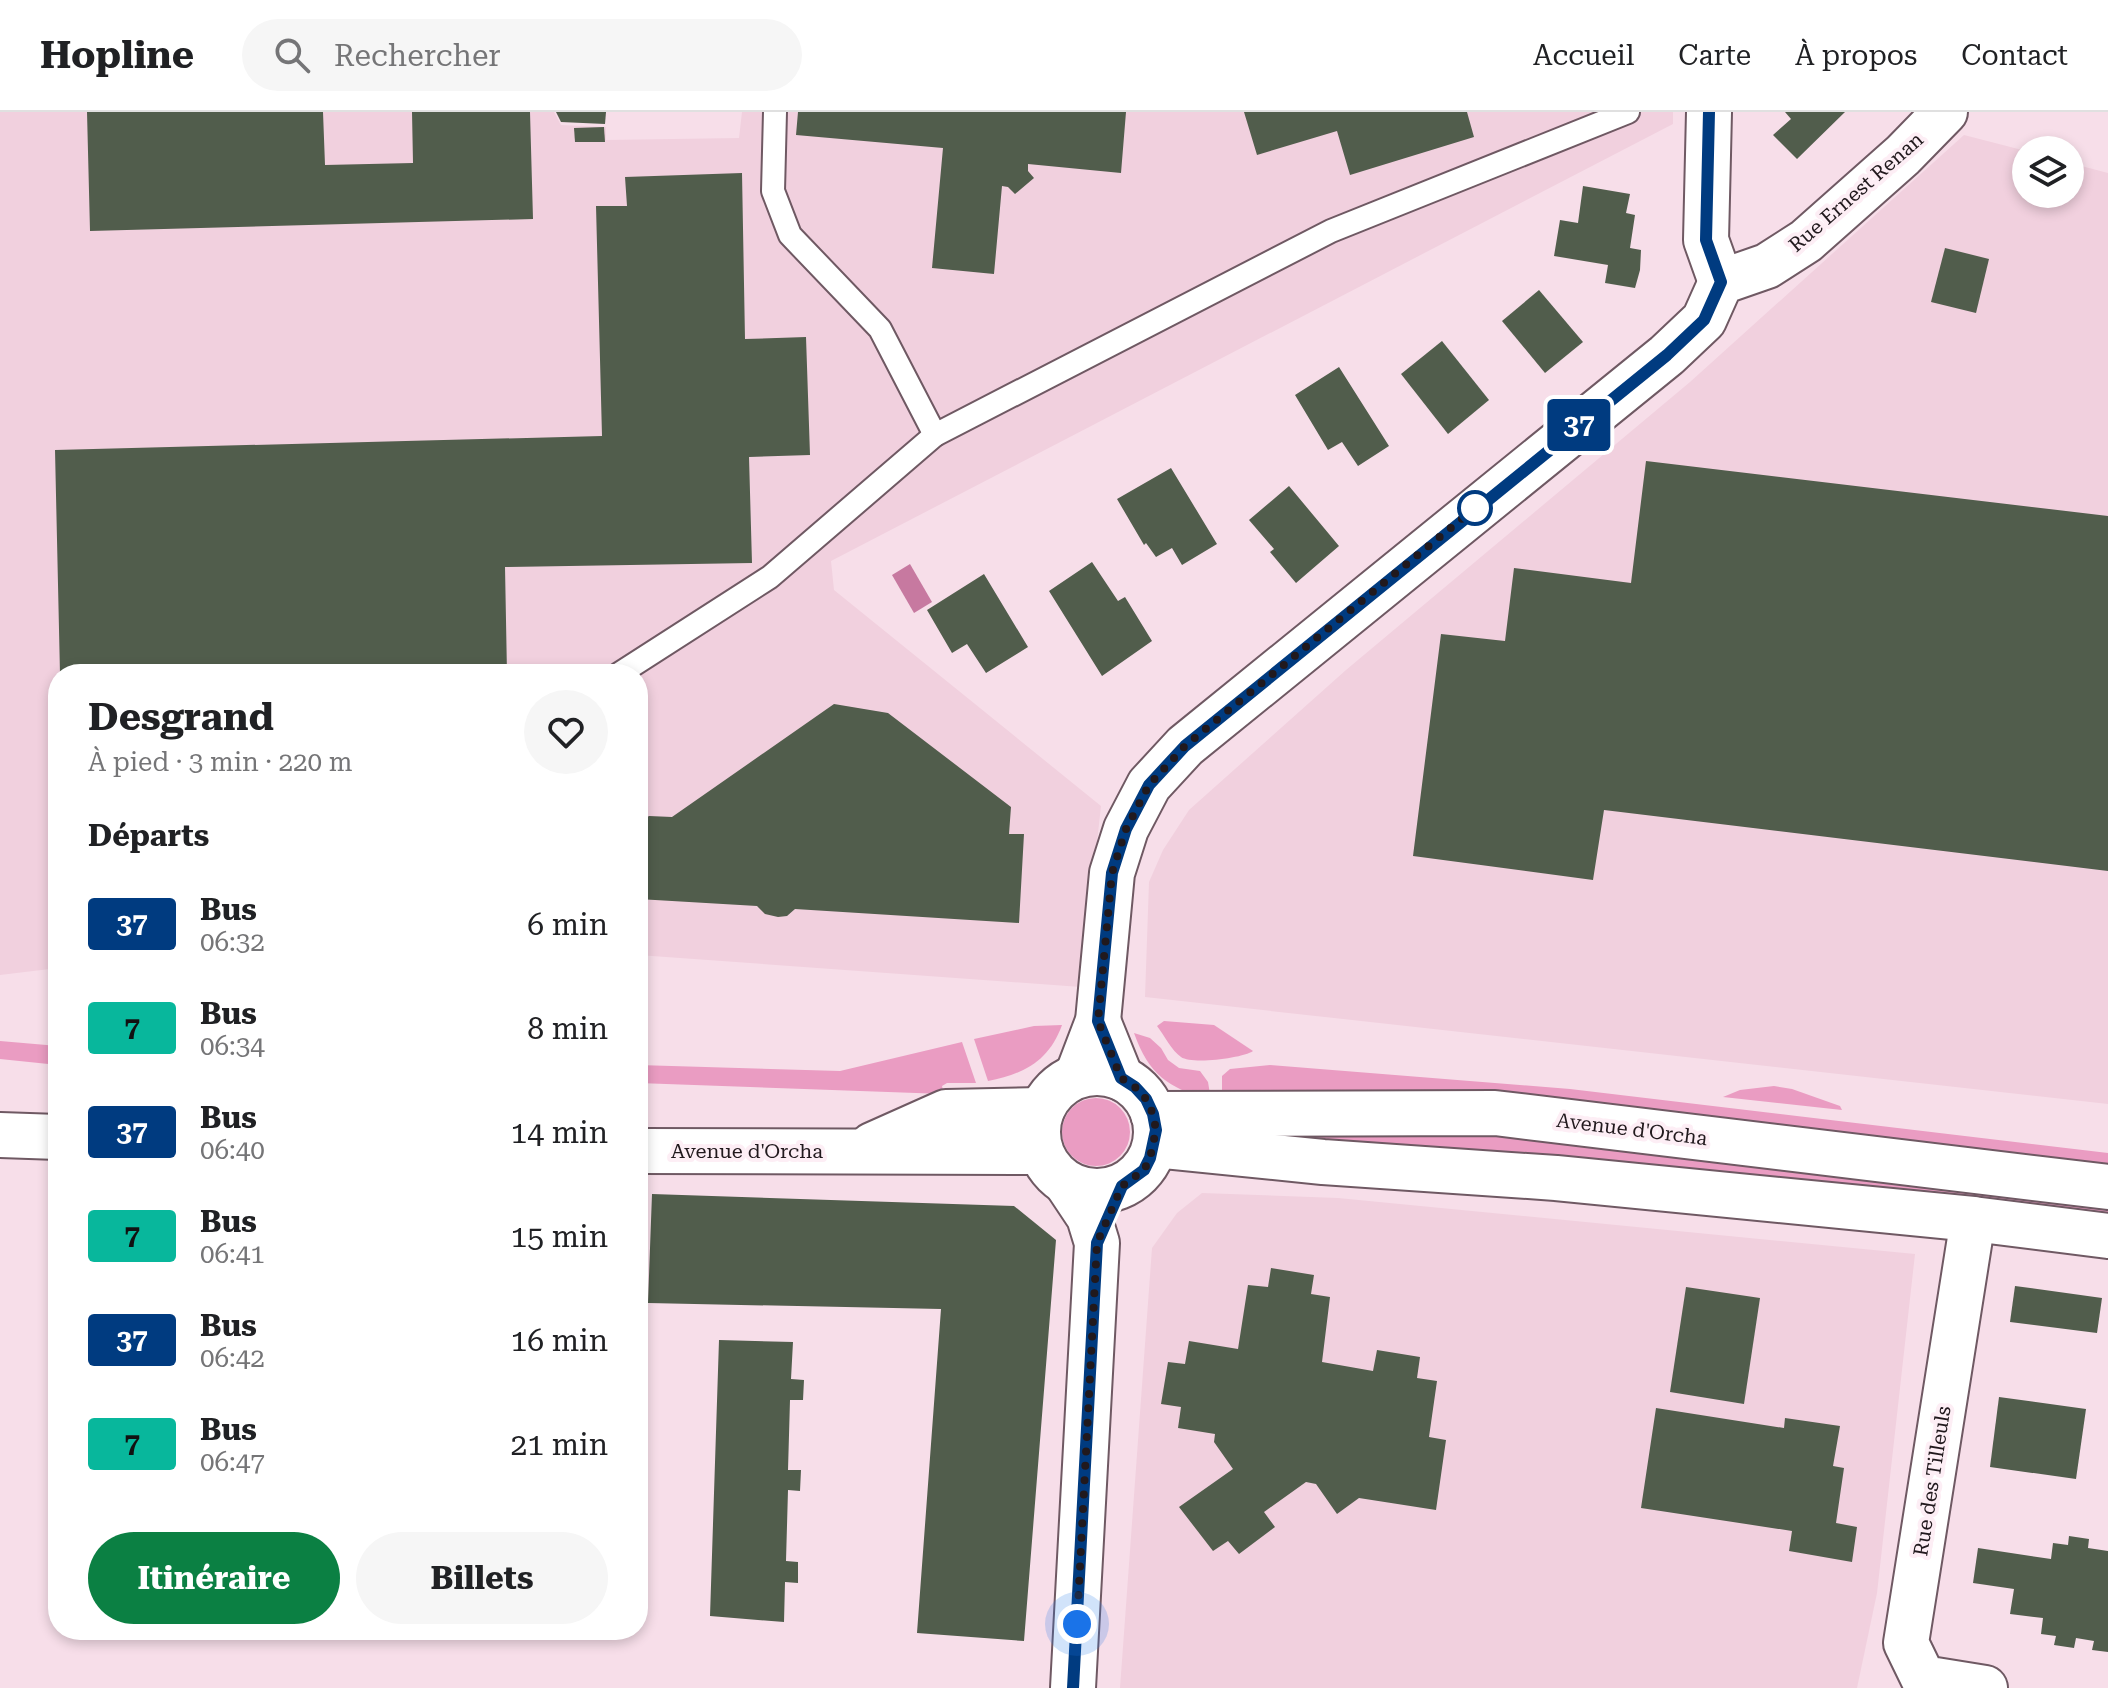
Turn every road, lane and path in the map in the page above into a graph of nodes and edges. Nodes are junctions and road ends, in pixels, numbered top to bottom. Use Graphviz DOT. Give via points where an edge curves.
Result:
graph roads {
  1 [pos="775,112"];
  2 [pos="1628,112"];
  3 [pos="1709,112"];
  4 [pos="1945,112"];
  5 [pos="1721,282"];
  6 [pos="935,435"];
  7 [pos="635,664"];
  8 [pos="1098,1021"];
  9 [pos="1077,1076"];
  10 [pos="1121,1078"];
  11 [pos="1154,1130"];
  12 [pos="0,1135"];
  13 [pos="48,1137"];
  14 [pos="1050,1148"];
  15 [pos="648,1151"];
  16 [pos="1122,1186"];
  17 [pos="2108,1187"];
  18 [pos="1973,1219"];
  19 [pos="2108,1236"];
  20 [pos="1097,1243"];
  21 [pos="1921,1683"];
  22 [pos="1073,1688"];
  23 [pos="1985,1688"];
  1 -- 6 [label="lane" via="773,191 790,235 880,329"];
  2 -- 6 [label="lane" via="1331,231"];
  3 -- 5 [label="street" via="1706,240"];
  4 -- 5 [label="street, Rue Ernest Renan" via="1806,241 1767,266"];
  5 -- 8 [label="street" via="1704,320 1667,355 1185,746 1149,785 1126,829 1112,873"];
  6 -- 7 [label="lane" via="770,577"];
  8 -- 9 [label="street"];
  8 -- 10 [label="street"];
  9 -- 10 [label="street"];
  9 -- 14 [label="street" via="1050,1096"];
  10 -- 11 [label="street" via="1146,1099"];
  11 -- 16 [label="street" via="1144,1170"];
  11 -- 17 [label="street, Avenue d'Orcha" via="1495,1113"];
  11 -- 18 [label="street" via="1323,1162 1556,1178"];
  12 -- 13 [label="street"];
  14 -- 15 [label="street, Avenue d'Orcha" via="946,1112 857,1152"];
  14 -- 16 [label="street" via="1085,1191"];
  14 -- 20 [label="street" via="1089,1217"];
  16 -- 20 [label="street"];
  18 -- 19 [label="street"];
  18 -- 21 [label="street, Rue des Tilleuls" via="1906,1643"];
  20 -- 22 [label="street"];
  21 -- 23 [label="street, Rue des Tilleuls"];
}
